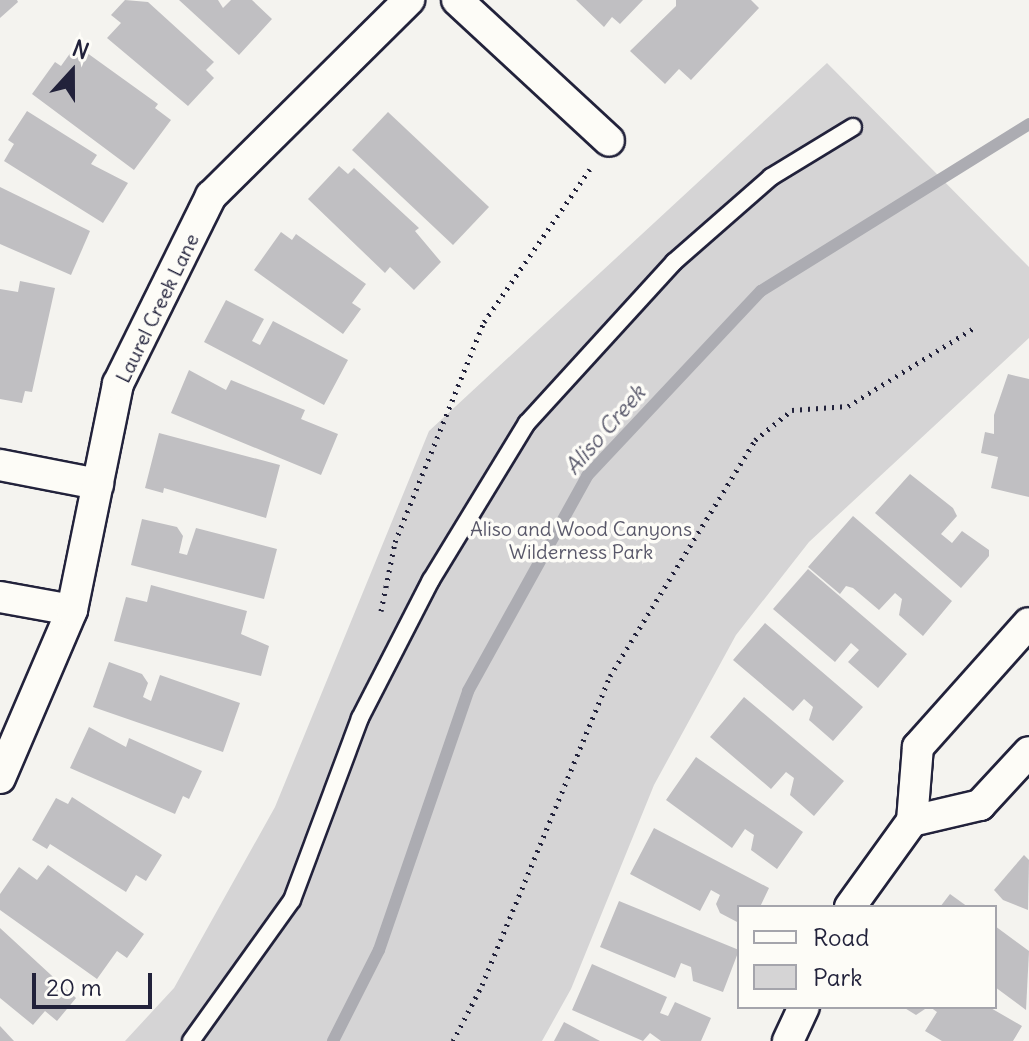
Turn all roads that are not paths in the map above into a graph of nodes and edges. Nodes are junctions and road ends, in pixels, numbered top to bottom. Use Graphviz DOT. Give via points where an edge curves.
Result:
graph roads {
  1 [pos="409,0"];
  2 [pos="457,0"];
  3 [pos="853,127"];
  4 [pos="609,141"];
  5 [pos="0,465"];
  6 [pos="98,484"];
  7 [pos="0,597"];
  8 [pos="72,610"];
  9 [pos="1029,623"];
  10 [pos="1029,752"];
  11 [pos="0,778"];
  12 [pos="912,821"];
  13 [pos="851,905"];
  14 [pos="803,1009"];
  15 [pos="191,1041"];
  16 [pos="788,1041"];
  1 -- 6 [label="street, Laurel Creek Lane" via="211,196 118,384"];
  2 -- 4 [label="street"];
  3 -- 15 [label="lane" via="771,177 674,262 527,423 431,580 360,718 292,900"];
  5 -- 6 [label="street"];
  6 -- 8 [label="street, Laurel Creek Lane"];
  7 -- 8 [label="street"];
  8 -- 11 [label="street, Laurel Creek Lane"];
  9 -- 12 [label="street" via="918,747"];
  10 -- 12 [label="street" via="980,805"];
  12 -- 13 [label="street"];
  14 -- 16 [label="street"];
}
